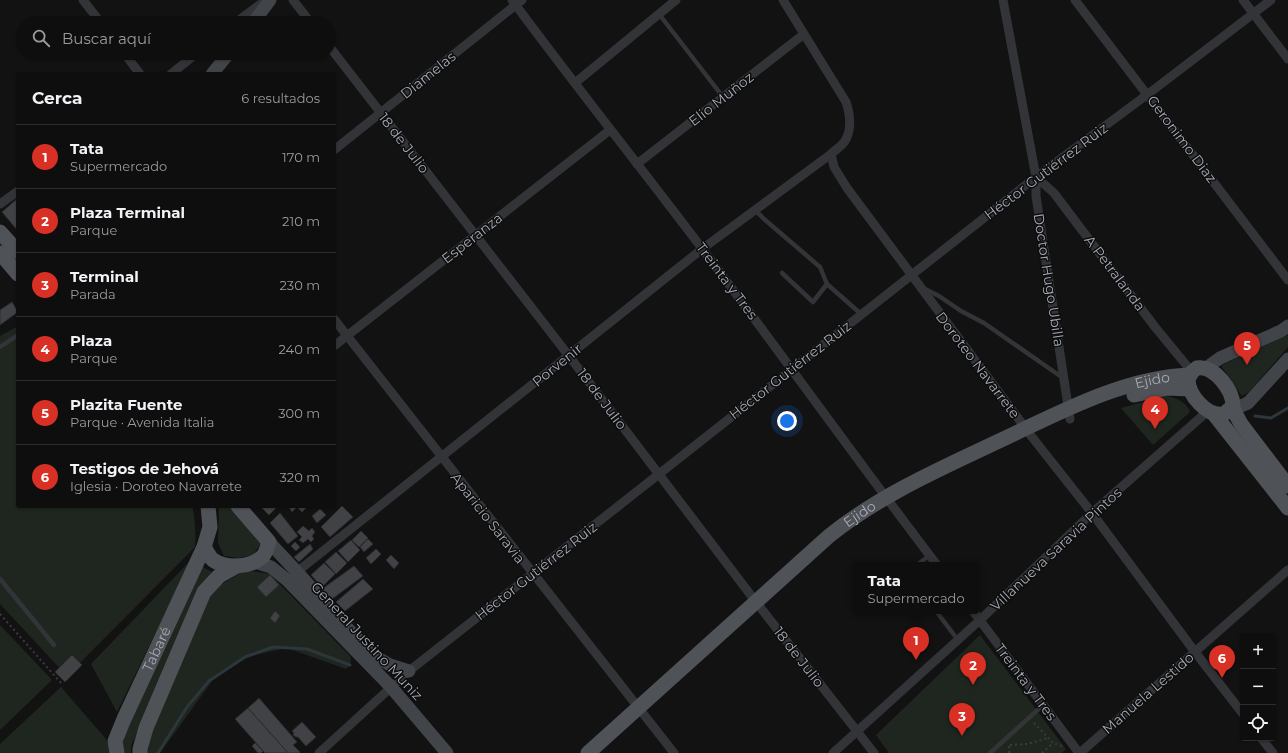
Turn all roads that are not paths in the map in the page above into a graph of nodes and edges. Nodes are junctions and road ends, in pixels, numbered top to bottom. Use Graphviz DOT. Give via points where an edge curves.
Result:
graph roads {
  1 [pos="83,0"];
  2 [pos="266,0"];
  3 [pos="270,0"];
  4 [pos="293,0"];
  5 [pos="676,0"];
  6 [pos="783,0"];
  7 [pos="1003,0"];
  8 [pos="1075,0"];
  9 [pos="1242,0"];
  10 [pos="1271,0"];
  11 [pos="517,2"];
  12 [pos="659,14"];
  13 [pos="1253,14"];
  14 [pos="96,16"];
  15 [pos="244,16"];
  16 [pos="258,16"];
  17 [pos="306,16"];
  18 [pos="804,34"];
  19 [pos="336,55"];
  20 [pos="1288,59"];
  21 [pos="129,60"];
  22 [pos="188,60"];
  23 [pos="223,60"];
  24 [pos="138,72"];
  25 [pos="173,72"];
  26 [pos="214,72"];
  27 [pos="575,83"];
  28 [pos="1148,94"];
  29 [pos="723,97"];
  30 [pos="381,112"];
  31 [pos="610,130"];
  32 [pos="336,148"];
  33 [pos="831,154"];
  34 [pos="637,164"];
  35 [pos="1036,177"];
  36 [pos="16,192"];
  37 [pos="0,204"];
  38 [pos="755,210"];
  39 [pos="0,233"];
  40 [pos="475,235"];
  41 [pos="702,249"];
  42 [pos="16,250"];
  43 [pos="0,253"];
  44 [pos="16,272"];
  45 [pos="782,273"];
  46 [pos="912,276"];
  47 [pos="1288,280"];
  48 [pos="827,284"];
  49 [pos="921,288"];
  50 [pos="861,314"];
  51 [pos="336,321"];
  52 [pos="1288,326"];
  53 [pos="347,335"];
  54 [pos="16,336"];
  55 [pos="336,344"];
  56 [pos="0,347"];
  57 [pos="569,356"];
  58 [pos="1288,358"];
  59 [pos="792,368"];
  60 [pos="1194,376"];
  61 [pos="1064,379"];
  62 [pos="1232,406"];
  63 [pos="1211,412"];
  64 [pos="1069,414"];
  65 [pos="1029,433"];
  66 [pos="441,457"];
  67 [pos="659,474"];
  68 [pos="1288,486"];
  69 [pos="888,501"];
  70 [pos="208,508"];
  71 [pos="240,508"];
  72 [pos="1288,508"];
  73 [pos="1092,513"];
  74 [pos="269,542"];
  75 [pos="204,547"];
  76 [pos="930,555"];
  77 [pos="254,562"];
  78 [pos="922,562"];
  79 [pos="935,562"];
  80 [pos="237,566"];
  81 [pos="1288,570"];
  82 [pos="533,574"];
  83 [pos="292,576"];
  84 [pos="0,579"];
  85 [pos="759,606"];
  86 [pos="938,614"];
  87 [pos="975,614"];
  88 [pos="980,620"];
  89 [pos="958,640"];
  90 [pos="54,645"];
  91 [pos="1195,652"];
  92 [pos="409,671"];
  93 [pos="391,687"];
  94 [pos="1043,705"];
  95 [pos="1240,710"];
  96 [pos="642,712"];
  97 [pos="857,731"];
  98 [pos="1263,741"];
  99 [pos="117,753"];
  100 [pos="140,753"];
  101 [pos="319,753"];
  102 [pos="448,753"];
  103 [pos="588,753"];
  104 [pos="604,753"];
  105 [pos="674,753"];
  106 [pos="833,753"];
  107 [pos="874,753"];
  108 [pos="990,753"];
  109 [pos="1080,753"];
  110 [pos="1273,753"];
  1 -- 14 [label="street"];
  2 -- 15 [label="street"];
  3 -- 16 [label="street"];
  4 -- 17 [label="street"];
  5 -- 12 [label="street"];
  6 -- 18 [label="street"];
  7 -- 35 [label="street, Doctor Hugo Ubilla"];
  8 -- 28 [label="street, Geronimo Diaz"];
  9 -- 13 [label="street"];
  10 -- 13 [label="street, Héctor Gutiérrez Ruiz"];
  11 -- 27 [label="street, Treinta y Tres"];
  11 -- 30 [label="street, Diamelas"];
  12 -- 27 [label="street"];
  12 -- 29 [label="lane"];
  13 -- 20 [label="street"];
  13 -- 28 [label="street, Héctor Gutiérrez Ruiz"];
  18 -- 29 [label="street, Elio Muñoz"];
  18 -- 33 [label="street" via="850,112 850,127 845,141"];
  19 -- 30 [label="street, 18 de Julio"];
  21 -- 24 [label="street"];
  22 -- 25 [label="street"];
  23 -- 26 [label="street"];
  27 -- 31 [label="street, Treinta y Tres"];
  28 -- 35 [label="street, Héctor Gutiérrez Ruiz"];
  28 -- 47 [label="street, Geronimo Diaz"];
  29 -- 34 [label="street, Elio Muñoz"];
  30 -- 32 [label="street, Diamelas"];
  30 -- 40 [label="street, 18 de Julio"];
  31 -- 34 [label="street, Treinta y Tres"];
  31 -- 40 [label="street, Esperanza"];
  33 -- 38 [label="street, Porvenir"];
  33 -- 46 [label="street, Doroteo Navarrete" via="834,166 847,188"];
  34 -- 41 [label="street, Treinta y Tres"];
  35 -- 46 [label="street, Héctor Gutiérrez Ruiz"];
  35 -- 60 [label="street, A Petralanda" via="1054,193"];
  35 -- 61 [label="street, Doctor Hugo Ubilla" via="1036,196"];
  36 -- 37 [label="street"];
  38 -- 41 [label="street, Porvenir"];
  38 -- 48 [label="lane" via="820,267"];
  39 -- 42 [label="main road"];
  40 -- 53 [label="street, Esperanza"];
  40 -- 57 [label="street, 18 de Julio"];
  41 -- 57 [label="street, Porvenir"];
  41 -- 59 [label="street, Treinta y Tres"];
  43 -- 44 [label="main road"];
  45 -- 48 [label="lane" via="813,302"];
  46 -- 49 [label="street, Doroteo Navarrete"];
  46 -- 50 [label="street, Héctor Gutiérrez Ruiz"];
  48 -- 50 [label="lane"];
  49 -- 61 [label="lane" via="984,323"];
  49 -- 65 [label="street, Doroteo Navarrete"];
  50 -- 59 [label="street, Héctor Gutiérrez Ruiz"];
  51 -- 53 [label="street, Aparicio Saravia"];
  52 -- 60 [label="street" via="1220,358"];
  53 -- 55 [label="street, Esperanza"];
  53 -- 66 [label="street, Aparicio Saravia"];
  54 -- 56 [label="lane"];
  57 -- 66 [label="street, Porvenir"];
  57 -- 67 [label="street, 18 de Julio"];
  58 -- 62 [label="street" via="1248,403"];
  59 -- 67 [label="street, Héctor Gutiérrez Ruiz"];
  59 -- 69 [label="street, Treinta y Tres"];
  60 -- 62 [label="main road" via="1212,370 1229,391"];
  60 -- 63 [label="main road" via="1198,400"];
  60 -- 64 [label="main road, Ejido" via="1168,388 1141,393"];
  61 -- 64 [label="street, Doctor Hugo Ubilla"];
  62 -- 63 [label="main road" via="1224,414"];
  62 -- 68 [label="main road" via="1241,424"];
  63 -- 72 [label="main road"];
  63 -- 73 [label="street, Villanueva Saravia Pintos"];
  64 -- 65 [label="main road, Ejido"];
  65 -- 69 [label="main road, Ejido" via="977,462"];
  65 -- 73 [label="street, Doroteo Navarrete"];
  66 -- 82 [label="street, Aparicio Saravia"];
  66 -- 83 [label="street, Porvenir"];
  67 -- 82 [label="street, Héctor Gutiérrez Ruiz"];
  67 -- 85 [label="street, 18 de Julio"];
  69 -- 76 [label="street, Treinta y Tres"];
  69 -- 85 [label="main road, Ejido"];
  70 -- 75 [label="main road, Tabaré" via="210,527"];
  71 -- 74 [label="main road"];
  73 -- 88 [label="street, Villanueva Saravia Pintos"];
  73 -- 91 [label="street, Doroteo Navarrete"];
  74 -- 77 [label="main road" via="263,556"];
  74 -- 83 [label="street, General Justino Muniz"];
  75 -- 80 [label="main road" via="212,559 224,566"];
  75 -- 99 [label="main road, Tabaré" via="124,719 115,741"];
  76 -- 78 [label="lane"];
  76 -- 79 [label="street, Treinta y Tres"];
  77 -- 80 [label="main road"];
  77 -- 83 [label="street, General Justino Muniz"];
  80 -- 100 [label="main road, Tabaré" via="220,576 204,592 146,728"];
  81 -- 91 [label="street, Manuela Lestido"];
  82 -- 92 [label="street, Héctor Gutiérrez Ruiz"];
  82 -- 96 [label="street, Aparicio Saravia"];
  83 -- 92 [label="street, General Justino Muniz" via="373,655 390,665"];
  83 -- 93 [label="street, General Justino Muniz"];
  84 -- 90 [label="lane"];
  85 -- 96 [label="main road, Ejido"];
  85 -- 97 [label="street, 18 de Julio"];
  86 -- 89 [label="lane"];
  87 -- 88 [label="street, Treinta y Tres"];
  88 -- 89 [label="street, Villanueva Saravia Pintos"];
  88 -- 94 [label="street, Treinta y Tres"];
  89 -- 97 [label="street, Villanueva Saravia Pintos"];
  91 -- 95 [label="street, Doroteo Navarrete"];
  91 -- 109 [label="street, Manuela Lestido"];
  92 -- 93 [label="street, Héctor Gutiérrez Ruiz"];
  93 -- 101 [label="street, Héctor Gutiérrez Ruiz"];
  93 -- 102 [label="street, General Justino Muniz"];
  94 -- 108 [label="lane"];
  94 -- 109 [label="street, Treinta y Tres"];
  96 -- 103 [label="main road, Ejido"];
  96 -- 104 [label="main road, Ejido"];
  96 -- 105 [label="street, Aparicio Saravia"];
  97 -- 106 [label="street, Villanueva Saravia Pintos"];
  97 -- 107 [label="street, 18 de Julio"];
  98 -- 110 [label="street"];
}
